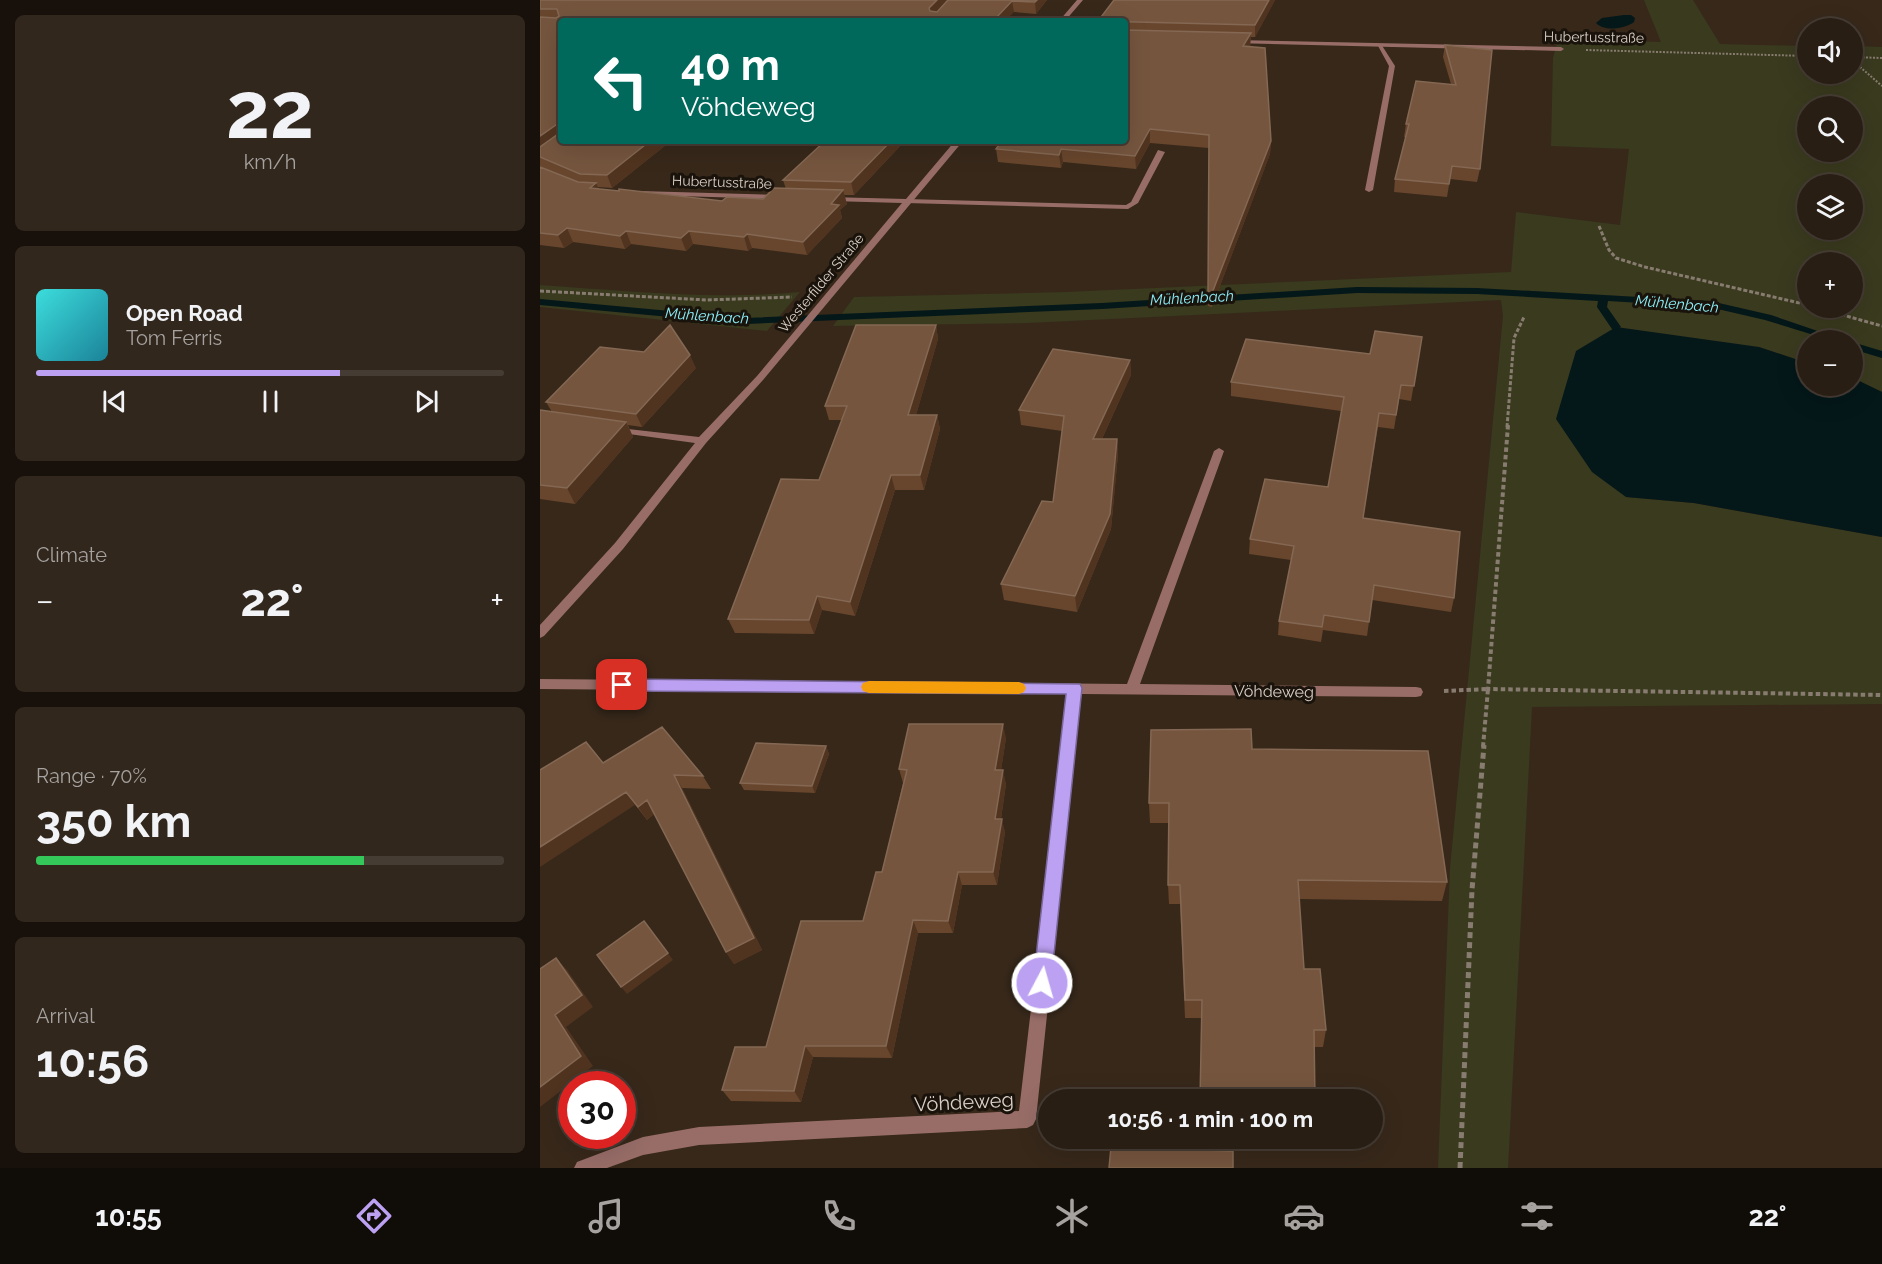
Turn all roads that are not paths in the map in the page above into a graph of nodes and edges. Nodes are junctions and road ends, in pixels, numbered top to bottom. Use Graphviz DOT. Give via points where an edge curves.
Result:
graph roads {
  1 [pos="1080,0"];
  2 [pos="1065,18"];
  3 [pos="1230,41"];
  4 [pos="1379,45"];
  5 [pos="1561,49"];
  6 [pos="957,144"];
  7 [pos="1161,152"];
  8 [pos="1369,190"];
  9 [pos="630,193"];
  10 [pos="791,198"];
  11 [pos="826,199"];
  12 [pos="906,201"];
  13 [pos="598,426"];
  14 [pos="702,441"];
  15 [pos="1219,451"];
  16 [pos="540,633"];
  17 [pos="540,684"];
  18 [pos="1075,688"];
  19 [pos="1132,689"];
  20 [pos="1416,692"];
  21 [pos="583,1168"];
  1 -- 2 [label="street"];
  3 -- 4 [label="street, Hubertusstraße"];
  4 -- 5 [label="street, Hubertusstraße"];
  4 -- 8 [label="street" via="1392,66"];
  6 -- 12 [label="street, Westerfilder Straße"];
  7 -- 12 [label="street" via="1134,203 1128,207"];
  9 -- 10 [label="street, Hubertusstraße"];
  11 -- 12 [label="street"];
  12 -- 14 [label="street, Westerfilder Straße" via="760,378"];
  13 -- 14 [label="street"];
  14 -- 16 [label="street, Westerfilder Straße" via="619,546"];
  15 -- 19 [label="street"];
  17 -- 18 [label="street, Vöhdeweg"];
  18 -- 19 [label="street, Vöhdeweg"];
  18 -- 21 [label="street, Vöhdeweg" via="1027,1119 676,1139"];
  19 -- 20 [label="street, Vöhdeweg"];
}
